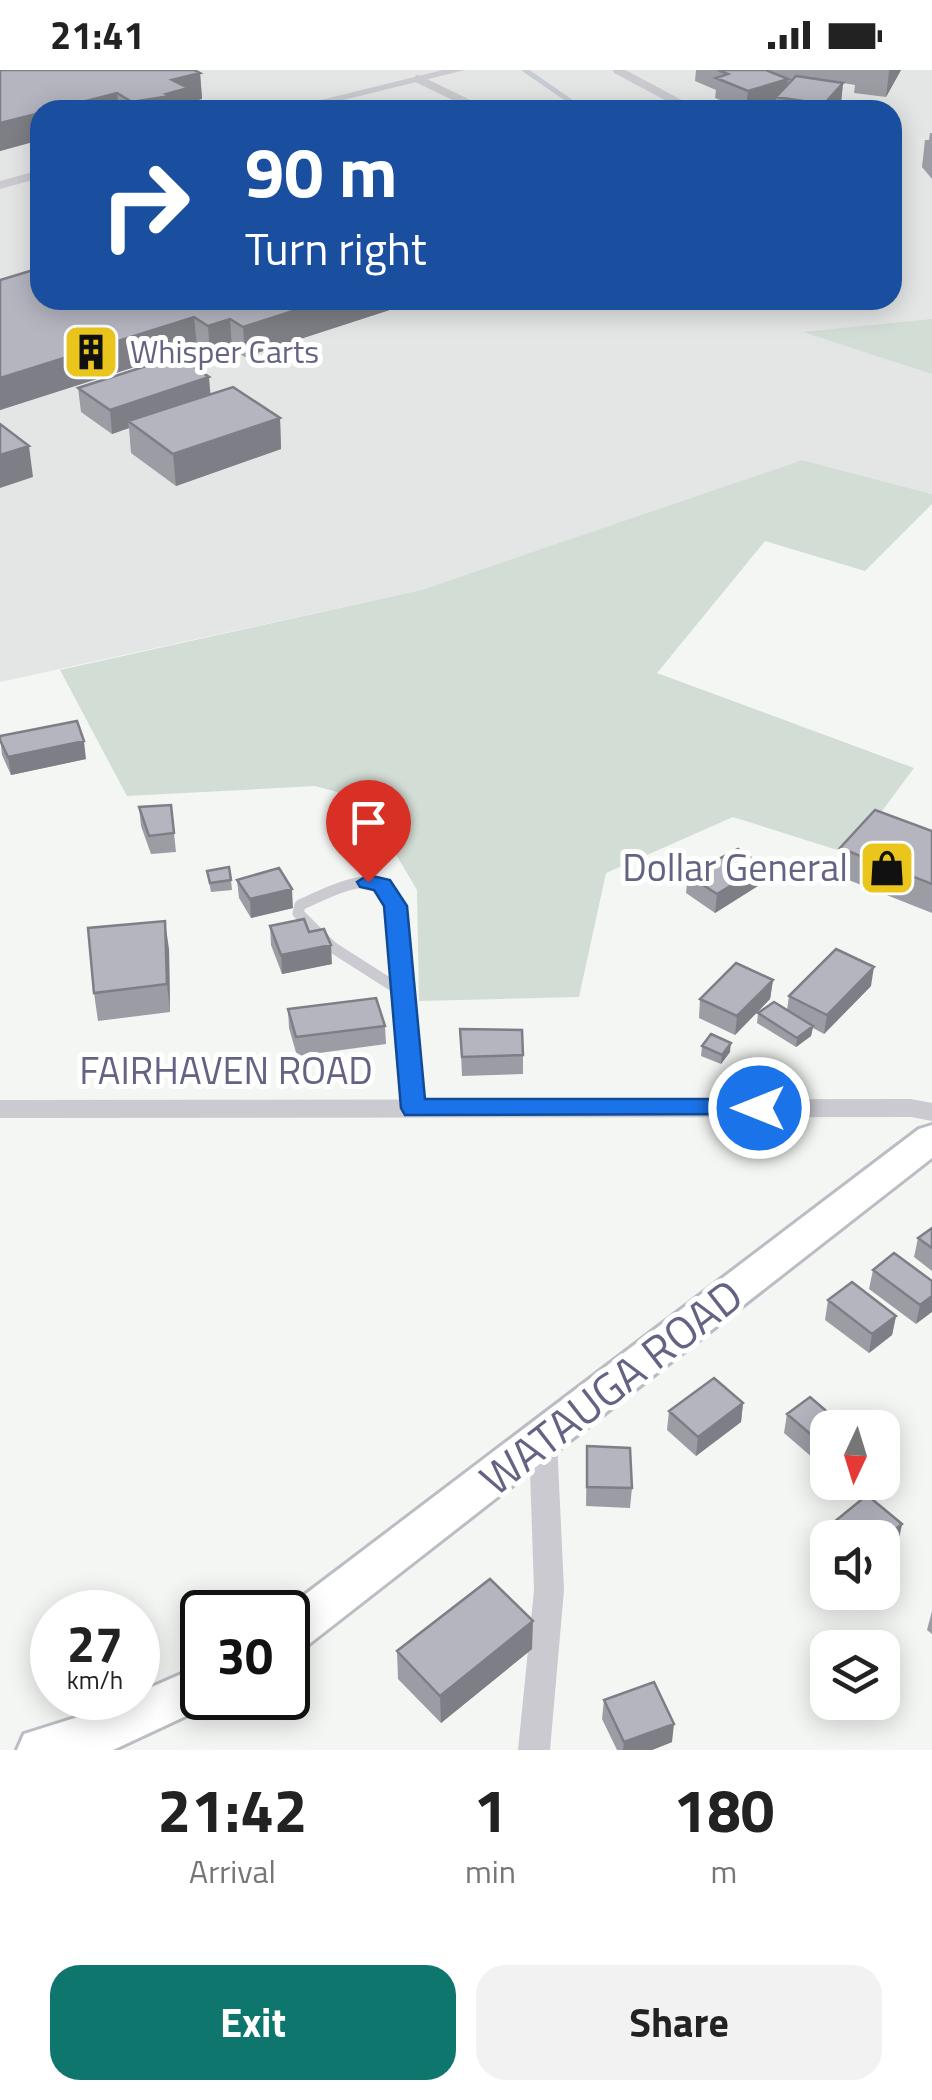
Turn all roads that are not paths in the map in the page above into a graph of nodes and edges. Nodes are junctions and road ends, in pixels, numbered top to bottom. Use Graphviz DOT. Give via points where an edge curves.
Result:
graph roads {
  1 [pos="460,70"];
  2 [pos="617,70"];
  3 [pos="418,79"];
  4 [pos="329,100"];
  5 [pos="459,100"];
  6 [pos="673,100"];
  7 [pos="30,177"];
  8 [pos="0,185"];
  9 [pos="401,990"];
  10 [pos="0,1108"];
  11 [pos="414,1108"];
  12 [pos="932,1112"];
  13 [pos="932,1138"];
  14 [pos="543,1441"];
  15 [pos="310,1617"];
  16 [pos="180,1696"];
  17 [pos="41,1750"];
  18 [pos="534,1750"];
  1 -- 3 [label="street"];
  2 -- 6 [label="lane"];
  3 -- 4 [label="street"];
  3 -- 5 [label="lane"];
  7 -- 8 [label="street"];
  9 -- 9 [label="lane" via="395,906 382,885 332,890 300,905 308,927 333,950"];
  9 -- 11 [label="lane"];
  10 -- 11 [label="street, FAIRHAVEN ROAD"];
  11 -- 12 [label="street, FAIRHAVEN ROAD"];
  13 -- 14 [label="main road, WATAUGA ROAD"];
  14 -- 15 [label="main road, WATAUGA ROAD"];
  14 -- 18 [label="street" via="549,1590"];
  16 -- 17 [label="main road" via="101,1733"];
}
